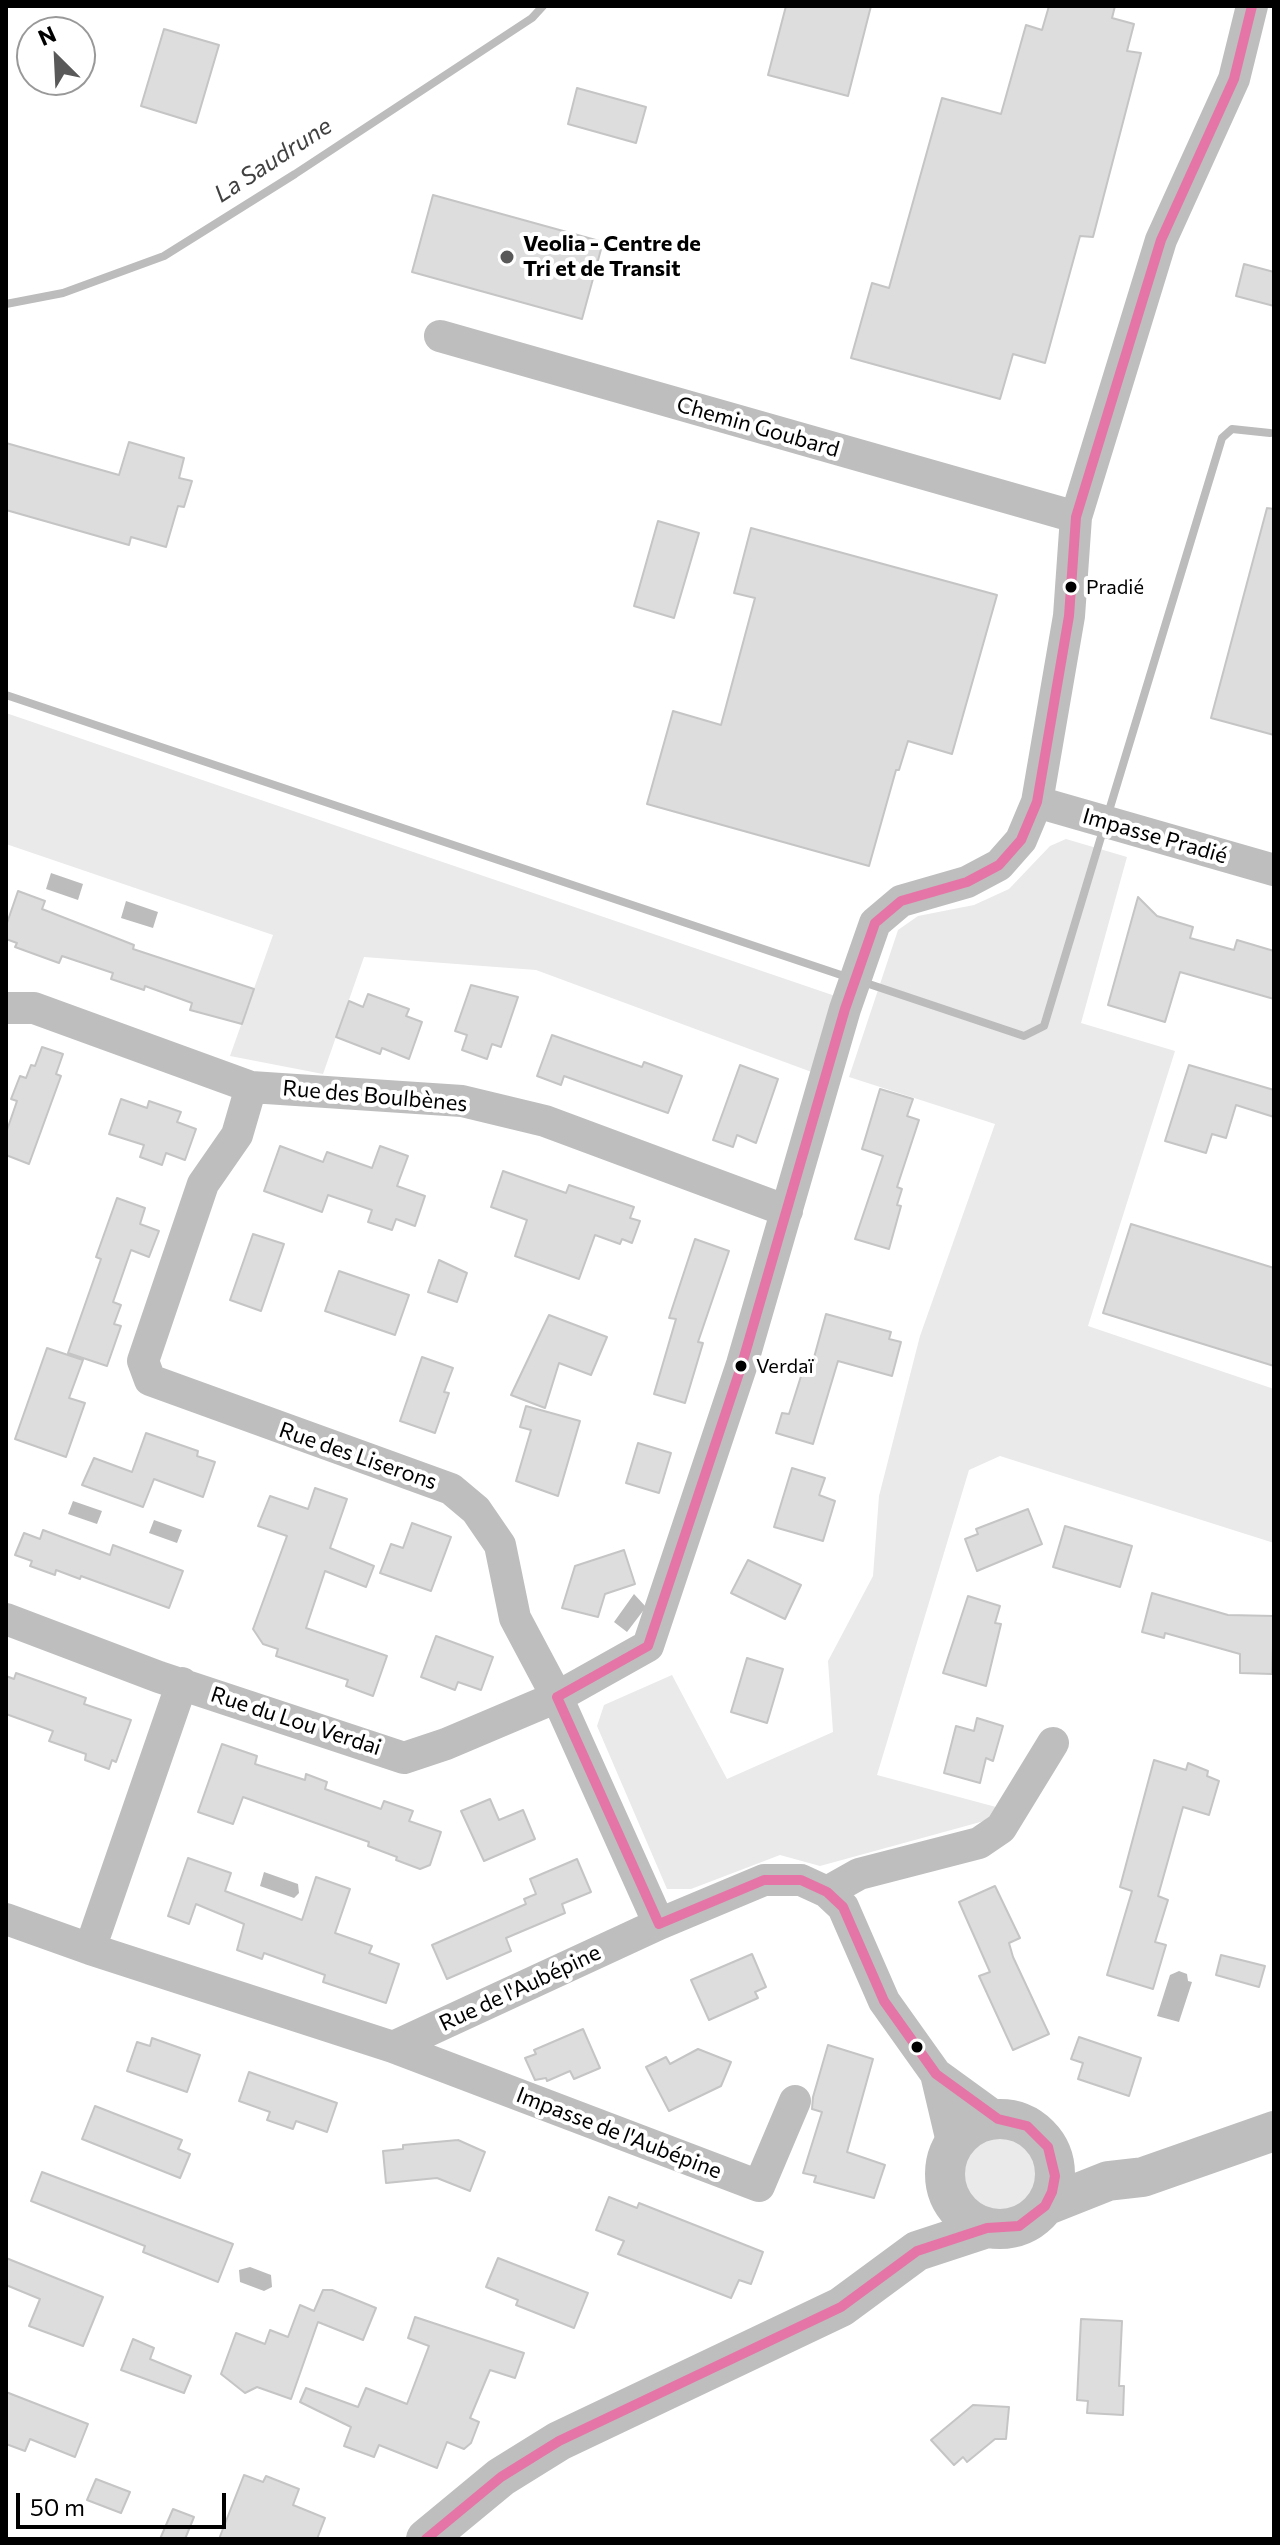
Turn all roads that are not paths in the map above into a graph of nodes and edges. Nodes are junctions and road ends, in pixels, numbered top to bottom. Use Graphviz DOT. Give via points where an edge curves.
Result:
graph roads {
  1 [pos="1252,6"];
  2 [pos="440,336"];
  3 [pos="1076,517"];
  4 [pos="1037,802"];
  5 [pos="1274,870"];
  6 [pos="6,1008"];
  7 [pos="251,1087"];
  8 [pos="787,1211"];
  9 [pos="6,1619"];
  10 [pos="171,1680"];
  11 [pos="557,1697"];
  12 [pos="1053,1743"];
  13 [pos="827,1892"];
  14 [pos="6,1919"];
  15 [pos="659,1924"];
  16 [pos="90,1949"];
  17 [pos="393,2047"];
  18 [pos="936,2074"];
  19 [pos="795,2101"];
  20 [pos="998,2119"];
  21 [pos="1274,2131"];
  22 [pos="953,2146"];
  23 [pos="1048,2147"];
  24 [pos="1108,2181"];
  25 [pos="946,2187"];
  26 [pos="1045,2206"];
  27 [pos="987,2228"];
  28 [pos="917,2251"];
  29 [pos="426,2539"];
  1 -- 3 [label="street, Rue du Lou Verdai" via="1234,79 1161,240"];
  2 -- 3 [label="street, Chemin Goubard"];
  3 -- 4 [label="street, Rue du Lou Verdai" via="1069,616"];
  4 -- 5 [label="street, Impasse Pradié"];
  4 -- 8 [label="street, Rue du Lou Verdai" via="1021,840 999,865 967,882 901,901 875,923"];
  6 -- 7 [label="street, Rue des Boulbènes" via="34,1008"];
  7 -- 8 [label="street, Rue des Boulbènes" via="476,1104 545,1121"];
  7 -- 11 [label="street, Rue des Liserons" via="237,1135 203,1184 143,1361 150,1380 451,1489 476,1510 500,1545 515,1618"];
  8 -- 11 [label="street, Rue du Lou Verdai" via="648,1646"];
  9 -- 10 [label="street"];
  10 -- 11 [label="street, Rue du Lou Verdai" via="404,1758"];
  10 -- 16 [label="street, Rue du Lou Verdai"];
  11 -- 15 [label="street, Rue des Liserons"];
  12 -- 13 [label="street" via="1001,1828 979,1843 859,1874"];
  13 -- 15 [label="street, Rue de l'Aubépine" via="801,1880 764,1880"];
  13 -- 18 [label="street" via="843,1907 884,2001"];
  14 -- 16 [label="street"];
  15 -- 17 [label="street, Rue de l'Aubépine"];
  16 -- 17 [label="street"];
  17 -- 19 [label="street, Impasse de l'Aubépine" via="759,2186"];
  18 -- 20 [label="street"];
  18 -- 22 [label="street"];
  20 -- 22 [label="street" via="965,2132"];
  20 -- 23 [label="street" via="1027,2126"];
  21 -- 24 [label="street" via="1143,2177"];
  22 -- 25 [label="street"];
  23 -- 24 [label="street"];
  23 -- 26 [label="street" via="1055,2176"];
  24 -- 26 [label="street"];
  25 -- 27 [label="street" via="954,2206"];
  25 -- 28 [label="street"];
  26 -- 27 [label="street" via="1019,2226"];
  27 -- 28 [label="street"];
  28 -- 29 [label="street" via="841,2307 559,2441 501,2477"];
}
